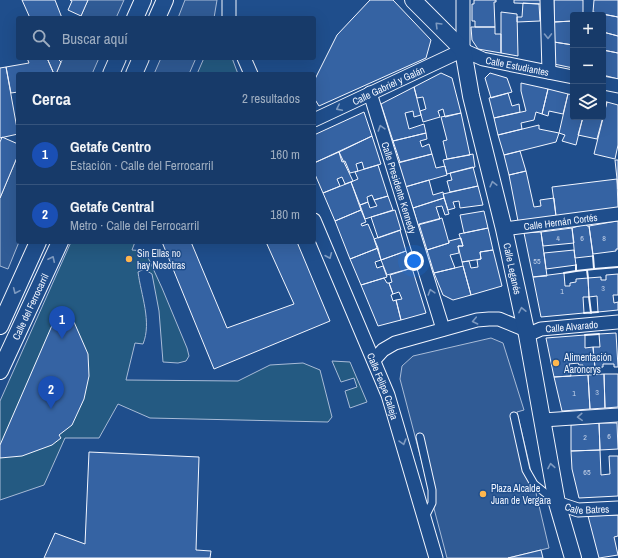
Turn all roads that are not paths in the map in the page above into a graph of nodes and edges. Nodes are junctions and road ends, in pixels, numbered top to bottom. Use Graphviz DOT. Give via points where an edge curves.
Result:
graph roads {
  1 [pos="143,0"];
  2 [pos="165,0"];
  3 [pos="229,0"];
  4 [pos="413,0"];
  5 [pos="463,0"];
  6 [pos="547,0"];
  7 [pos="136,16"];
  8 [pos="158,16"];
  9 [pos="229,16"];
  10 [pos="464,50"];
  11 [pos="117,60"];
  12 [pos="140,60"];
  13 [pos="245,60"];
  14 [pos="112,72"];
  15 [pos="135,72"];
  16 [pos="250,72"];
  17 [pos="549,72"];
  18 [pos="570,76"];
  19 [pos="606,84"];
  20 [pos="618,86"];
  21 [pos="370,93"];
  22 [pos="316,119"];
  23 [pos="618,214"];
  24 [pos="316,225"];
  25 [pos="504,229"];
  26 [pos="37,244"];
  27 [pos="59,244"];
  28 [pos="618,322"];
  29 [pos="0,326"];
  30 [pos="443,329"];
  31 [pos="526,333"];
  32 [pos="374,360"];
  33 [pos="0,370"];
  34 [pos="618,415"];
  35 [pos="514,416"];
  36 [pos="543,420"];
  37 [pos="420,437"];
  38 [pos="557,503"];
  39 [pos="618,508"];
  40 [pos="425,518"];
  41 [pos="436,558"];
  42 [pos="573,558"];
  1 -- 7 [label="street"];
  2 -- 8 [label="street"];
  3 -- 9 [label="street"];
  10 -- 4 [label="street, one-way"];
  5 -- 10 [label="street"];
  6 -- 17 [label="street, one-way"];
  10 -- 17 [label="street, Calle Estudiantes" via="483,59"];
  10 -- 21 [label="street, Calle Gabriel y Galán"];
  25 -- 10 [label="street, Calle Leganés, one-way" via="471,96"];
  11 -- 14 [label="street"];
  12 -- 15 [label="street"];
  13 -- 16 [label="street"];
  17 -- 18 [label="street, Calle Estudiantes"];
  19 -- 20 [label="street"];
  21 -- 22 [label="street, Calle Gabriel y Galán, one-way"];
  30 -- 21 [label="street, Calle Presidente Kennedy, one-way"];
  23 -- 25 [label="street, Calle Hernán Cortés"];
  24 -- 32 [label="street, Calle Felipe Calleja, one-way"];
  31 -- 25 [label="street, Calle Leganés, one-way"];
  26 -- 29 [label="street, Calle del Ferrocarril, one-way"];
  33 -- 27 [label="street, Calle del Ferrocarril, one-way"];
  28 -- 31 [label="street, Calle Alvarado" via="542,329"];
  31 -- 30 [label="street, one-way" via="499,319 477,320"];
  30 -- 32 [label="street" via="395,343 383,350"];
  31 -- 36 [label="street, Calle Leganés"];
  32 -- 40 [label="street, Calle Felipe Calleja, one-way" via="401,435"];
  34 -- 36 [label="street, one-way"];
  35 -- 38 [label="lane" via="526,470 534,484"];
  38 -- 36 [label="street, Calle Leganés, one-way"];
  37 -- 40 [label="lane" via="432,490 432,503"];
  38 -- 39 [label="street, Calle Batres" via="578,510"];
  38 -- 42 [label="street, Calle Leganés"];
  40 -- 41 [label="street, Calle Felipe Calleja"];
}
